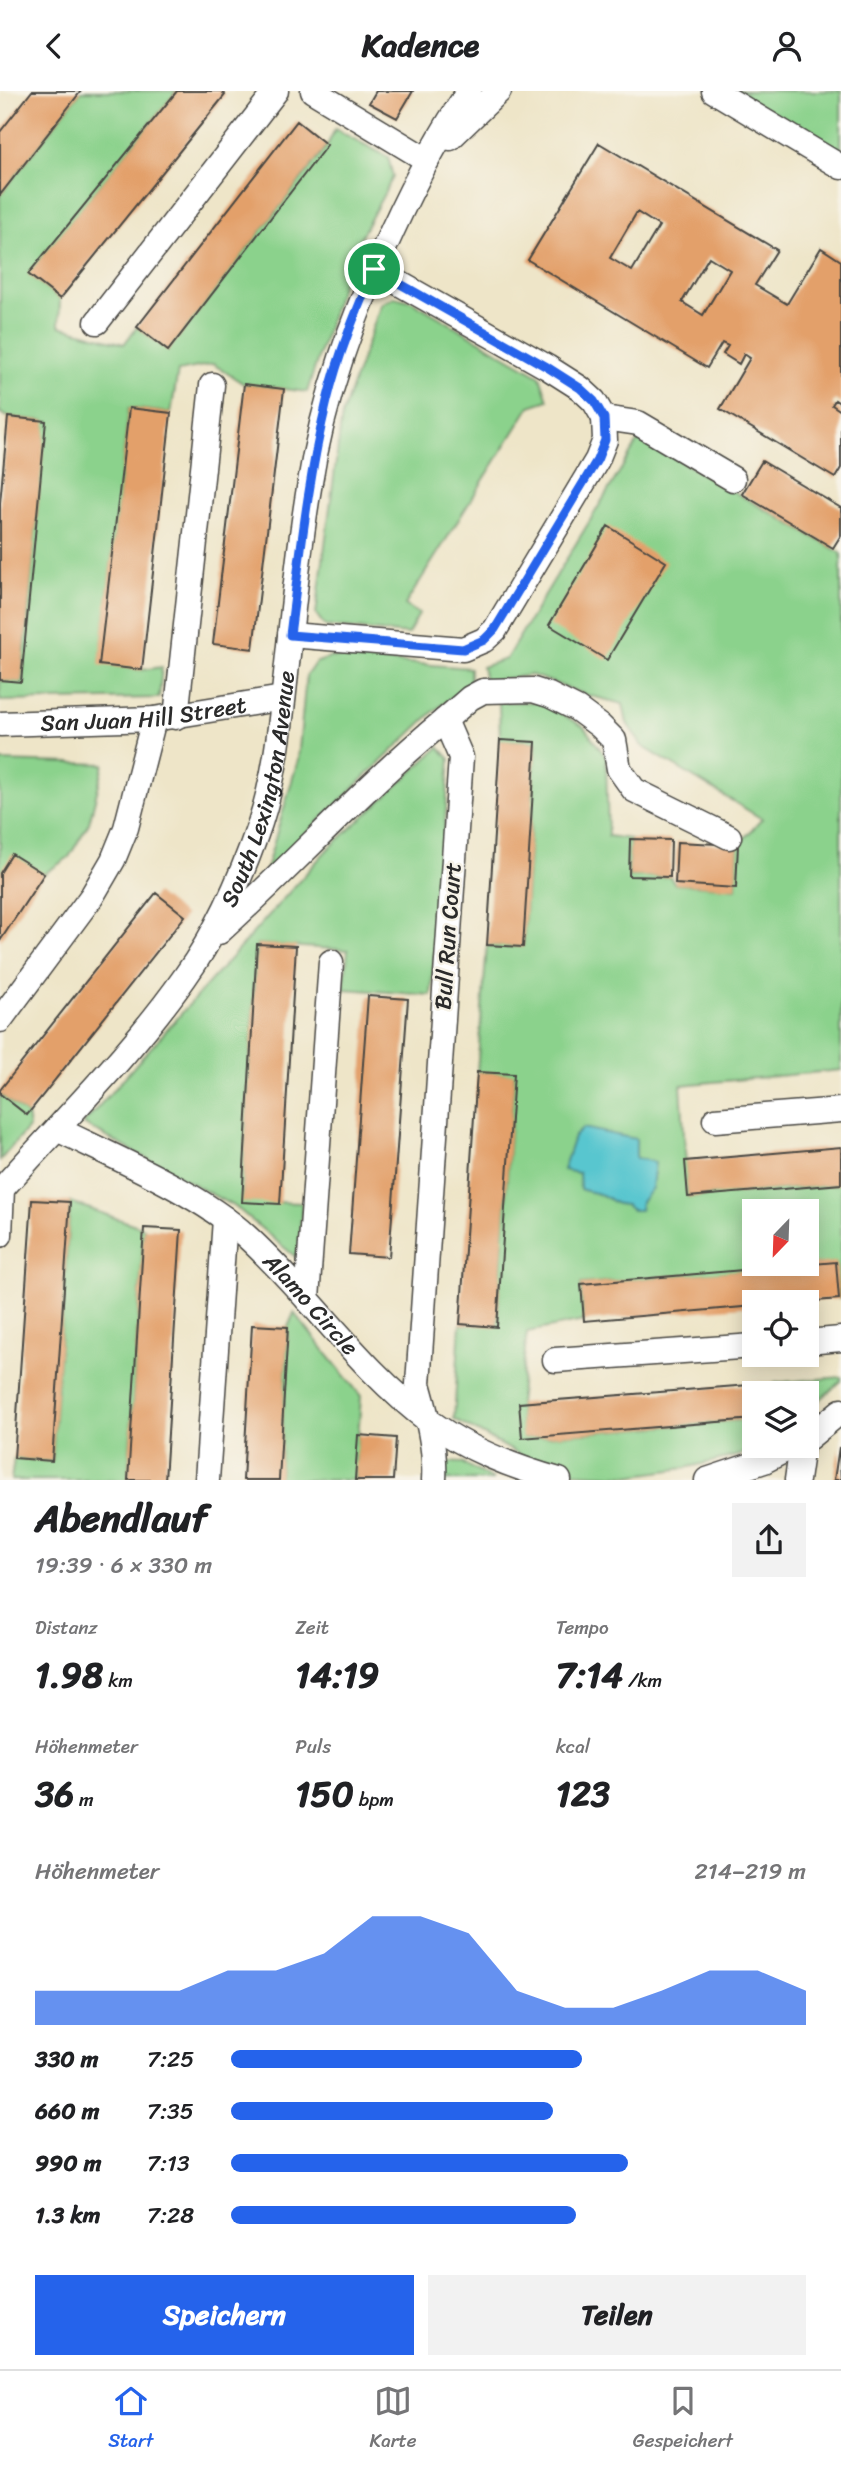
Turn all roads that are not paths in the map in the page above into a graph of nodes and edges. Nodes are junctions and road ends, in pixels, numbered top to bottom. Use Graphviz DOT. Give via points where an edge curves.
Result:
graph roads {
  1 [pos="276,91"];
  2 [pos="469,91"];
  3 [pos="499,91"];
  4 [pos="714,91"];
  5 [pos="323,93"];
  6 [pos="427,160"];
  7 [pos="841,167"];
  8 [pos="374,269"];
  9 [pos="97,322"];
  10 [pos="212,385"];
  11 [pos="604,418"];
  12 [pos="733,479"];
  13 [pos="290,635"];
  14 [pos="284,698"];
  15 [pos="165,718"];
  16 [pos="445,720"];
  17 [pos="0,724"];
  18 [pos="729,837"];
  19 [pos="207,943"];
  20 [pos="331,962"];
  21 [pos="0,1020"];
  22 [pos="841,1110"];
  23 [pos="715,1120"];
  24 [pos="57,1129"];
  25 [pos="1,1190"];
  26 [pos="225,1219"];
  27 [pos="0,1235"];
  28 [pos="307,1299"];
  29 [pos="841,1339"];
  30 [pos="819,1341"];
  31 [pos="742,1347"];
  32 [pos="555,1360"];
  33 [pos="841,1411"];
  34 [pos="428,1421"];
  35 [pos="819,1429"];
  36 [pos="770,1458"];
  37 [pos="801,1458"];
  38 [pos="207,1480"];
  39 [pos="434,1480"];
  40 [pos="559,1480"];
  41 [pos="707,1480"];
  42 [pos="797,1480"];
  1 -- 9 [label="street"];
  2 -- 6 [label="street"];
  3 -- 6 [label="street"];
  4 -- 7 [label="street"];
  5 -- 6 [label="street"];
  6 -- 8 [label="street, South Lexington Avenue"];
  8 -- 11 [label="street" via="580,388"];
  8 -- 13 [label="street, South Lexington Avenue" via="327,401 309,487"];
  10 -- 15 [label="street"];
  11 -- 12 [label="street" via="638,423"];
  11 -- 13 [label="street" via="605,440 597,460 484,640 463,649"];
  13 -- 14 [label="street, South Lexington Avenue"];
  14 -- 15 [label="street, San Juan Hill Street"];
  14 -- 19 [label="street, South Lexington Avenue" via="261,821"];
  15 -- 17 [label="street, San Juan Hill Street"];
  15 -- 21 [label="street" via="113,860 92,896"];
  16 -- 18 [label="street" via="483,691 533,690 550,695 577,709 614,740 619,769 634,790"];
  16 -- 19 [label="street" via="397,759"];
  16 -- 34 [label="street, Bull Run Court" via="461,757 418,1384"];
  19 -- 24 [label="street, South Lexington Avenue" via="161,1010"];
  20 -- 28 [label="street"];
  22 -- 23 [label="street"];
  24 -- 25 [label="street, South Lexington Avenue"];
  24 -- 26 [label="street, Alamo Circle"];
  25 -- 27 [label="street"];
  26 -- 28 [label="street, Alamo Circle"];
  26 -- 38 [label="street"];
  28 -- 34 [label="street, Alamo Circle" via="383,1381"];
  29 -- 30 [label="street"];
  31 -- 32 [label="street"];
  33 -- 35 [label="street"];
  34 -- 39 [label="street, Bull Run Court" via="436,1460"];
  34 -- 40 [label="street, Alamo Circle" via="500,1461"];
  36 -- 41 [label="street"];
  37 -- 42 [label="street"];
}
